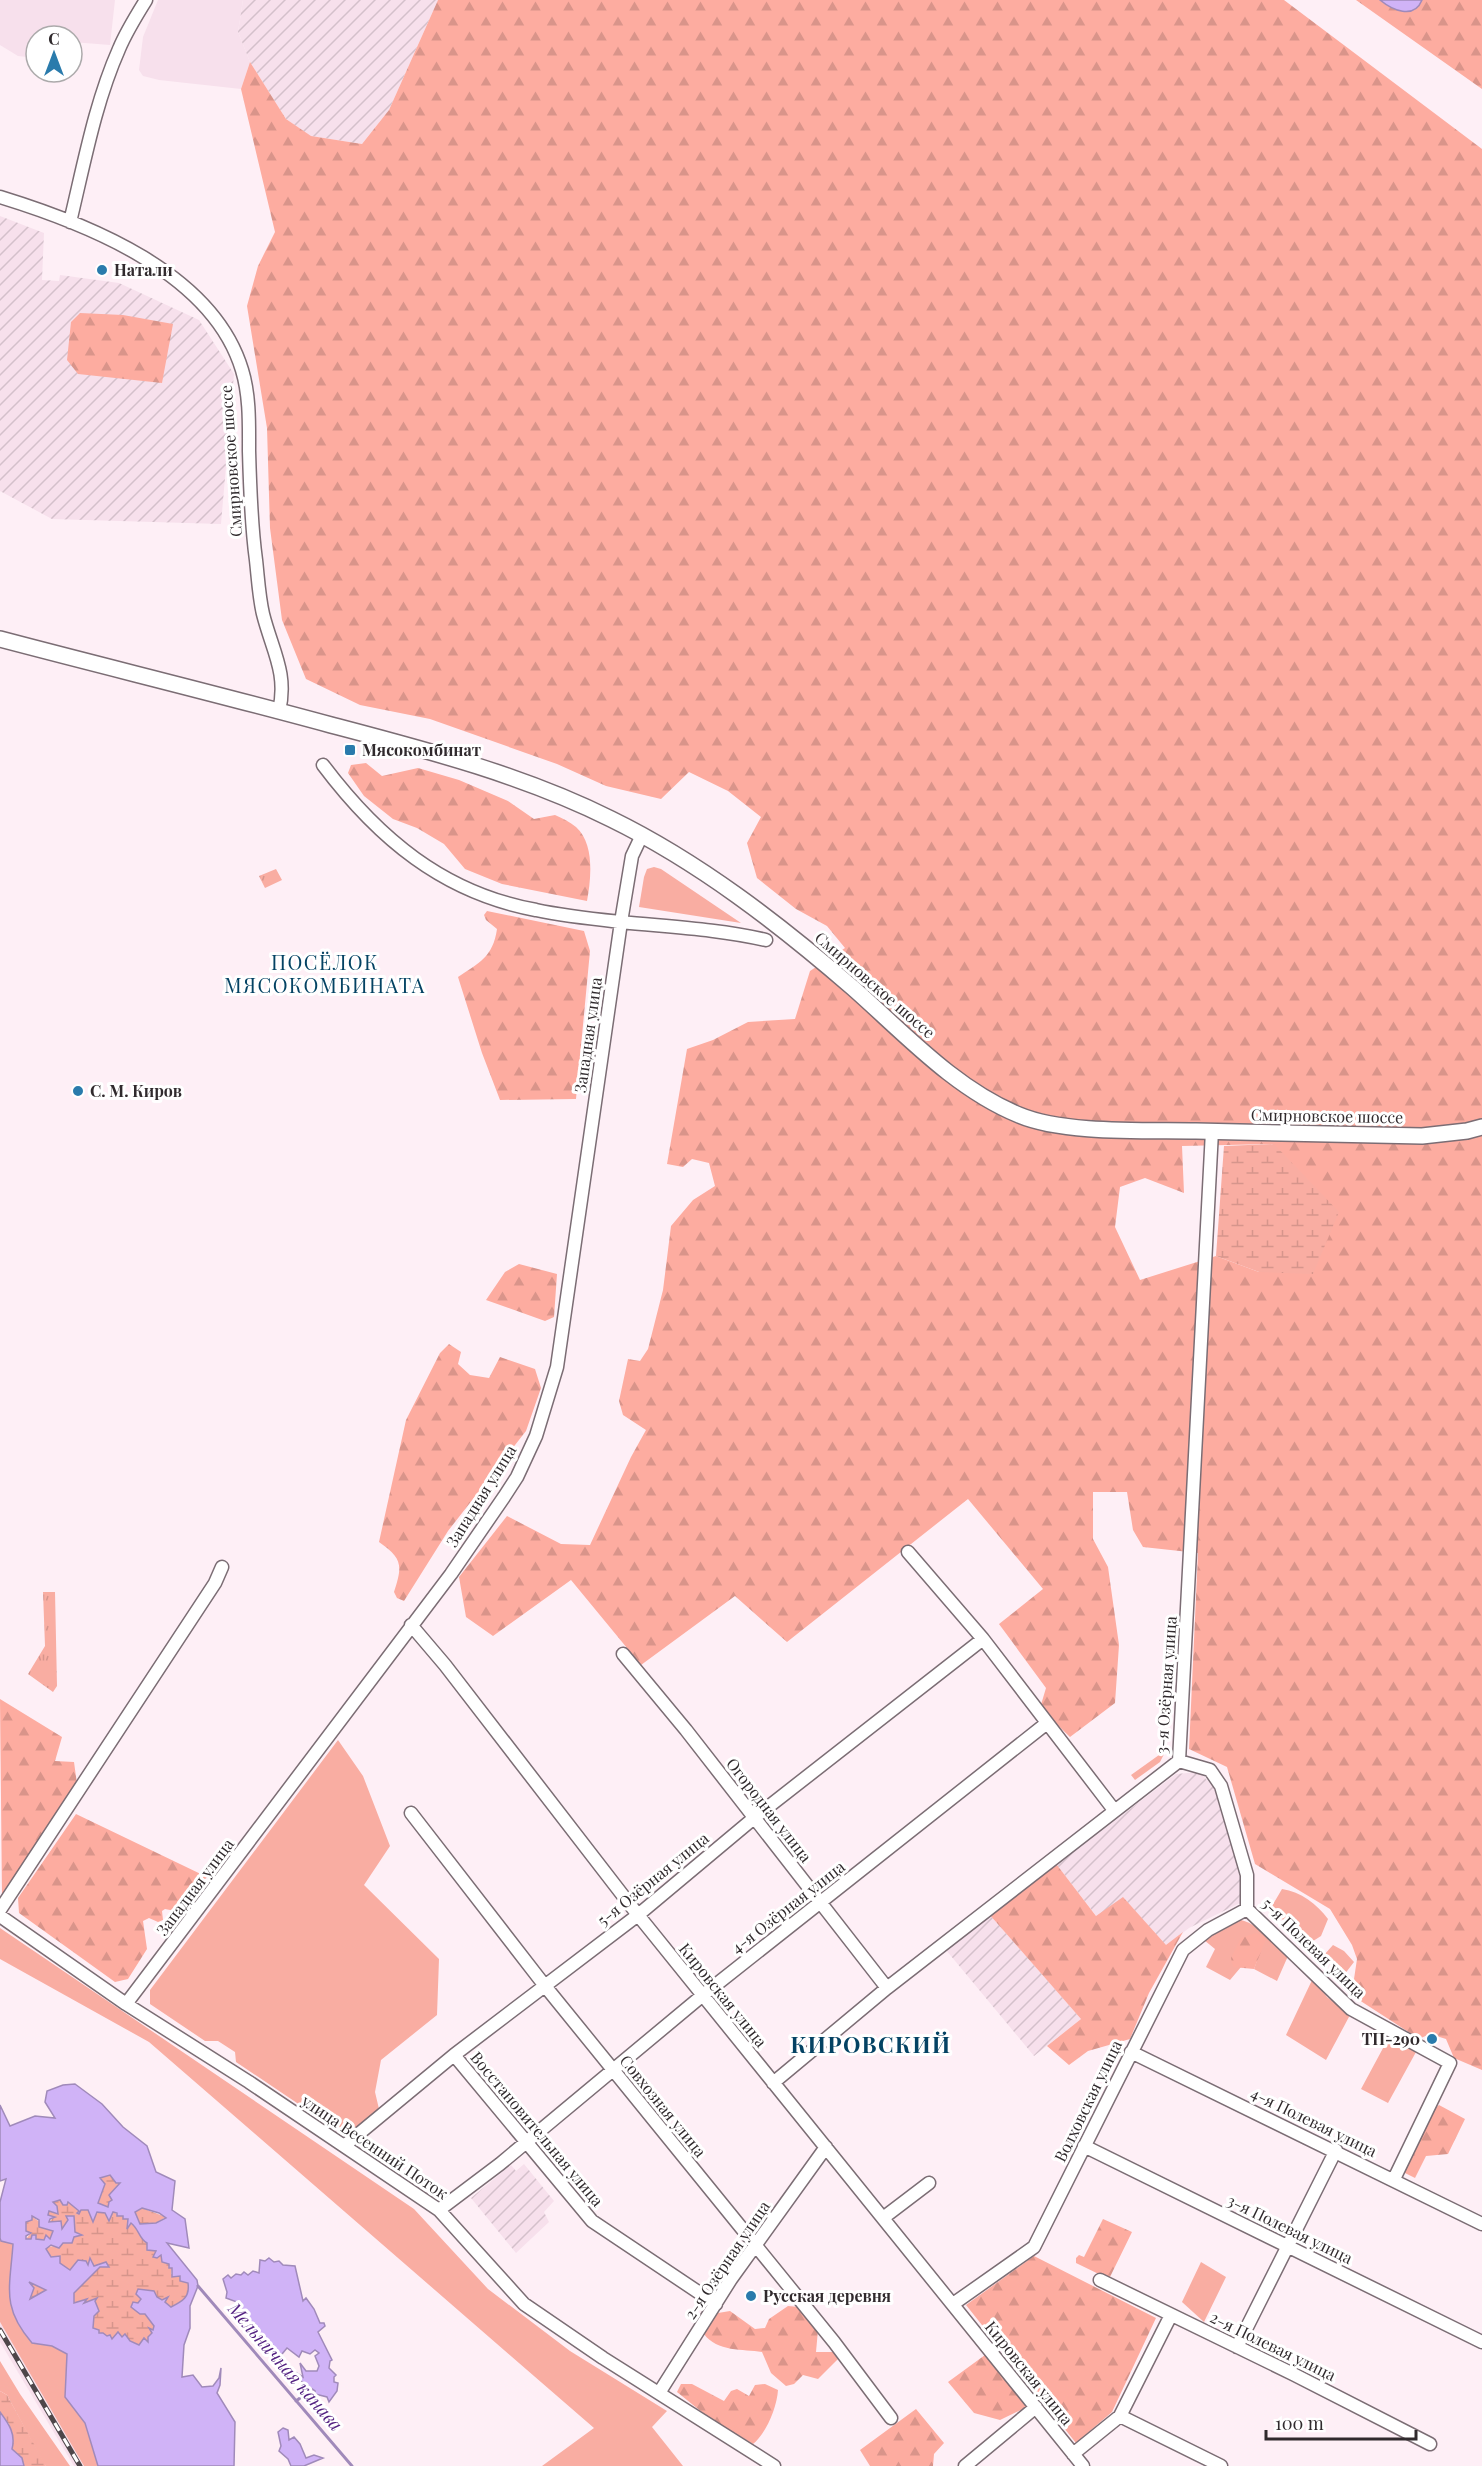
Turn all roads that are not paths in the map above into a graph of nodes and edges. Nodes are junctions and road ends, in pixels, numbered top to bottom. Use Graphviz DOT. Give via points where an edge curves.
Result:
graph roads {
  1 [pos="146,0"];
  2 [pos="0,197"];
  3 [pos="70,222"];
  4 [pos="0,639"];
  5 [pos="279,711"];
  6 [pos="323,765"];
  7 [pos="642,835"];
  8 [pos="621,922"];
  9 [pos="766,940"];
  10 [pos="1482,1126"];
  11 [pos="1212,1131"];
  12 [pos="908,1552"];
  13 [pos="222,1567"];
  14 [pos="411,1624"];
  15 [pos="983,1638"];
  16 [pos="623,1654"];
  17 [pos="1047,1723"];
  18 [pos="1179,1761"];
  19 [pos="1114,1810"];
  20 [pos="411,1813"];
  21 [pos="754,1818"];
  22 [pos="820,1902"];
  23 [pos="1247,1909"];
  24 [pos="0,1910"];
  25 [pos="638,1915"];
  26 [pos="0,1916"];
  27 [pos="545,1986"];
  28 [pos="887,1988"];
  29 [pos="703,1995"];
  30 [pos="126,2004"];
  31 [pos="1131,2052"];
  32 [pos="454,2055"];
  33 [pos="613,2069"];
  34 [pos="773,2083"];
  35 [pos="526,2142"];
  36 [pos="344,2146"];
  37 [pos="1084,2146"];
  38 [pos="826,2147"];
  39 [pos="1336,2151"];
  40 [pos="1394,2179"];
  41 [pos="929,2183"];
  42 [pos="440,2210"];
  43 [pos="883,2218"];
  44 [pos="1482,2224"];
  45 [pos="755,2246"];
  46 [pos="1287,2246"];
  47 [pos="1100,2280"];
  48 [pos="716,2304"];
  49 [pos="953,2304"];
  50 [pos="1172,2315"];
  51 [pos="1482,2342"];
  52 [pos="1237,2347"];
  53 [pos="659,2393"];
  54 [pos="1036,2408"];
  55 [pos="1120,2416"];
  56 [pos="891,2418"];
  57 [pos="1430,2444"];
  58 [pos="1073,2454"];
  59 [pos="774,2466"];
  60 [pos="965,2466"];
  61 [pos="1083,2466"];
  62 [pos="1221,2466"];
  1 -- 3 [label="street" via="118,49 90,136"];
  2 -- 3 [label="street, Смирновское шоссе"];
  3 -- 5 [label="street, Смирновское шоссе" via="135,252 177,280 224,330 234,349 245,385 260,595 282,675"];
  4 -- 5 [label="main road, Смирновское шоссе"];
  5 -- 7 [label="main road, Смирновское шоссе" via="431,751 493,772 577,803"];
  6 -- 8 [label="street" via="384,836 439,875 482,895 534,910"];
  7 -- 8 [label="street, Западная улица" via="632,856"];
  7 -- 11 [label="main road, Смирновское шоссе" via="738,897 842,979 936,1062 981,1095 1020,1116 1057,1125"];
  8 -- 9 [label="street" via="729,932"];
  8 -- 14 [label="street, Западная улица" via="557,1367 545,1414 517,1477 451,1574"];
  10 -- 11 [label="main road, Смирновское шоссе" via="1422,1136"];
  11 -- 18 [label="street, 3-я Озёрная улица"];
  12 -- 15 [label="street"];
  13 -- 24 [label="street"];
  14 -- 25 [label="street, Кировская улица"];
  14 -- 30 [label="street, Западная улица"];
  15 -- 17 [label="street"];
  15 -- 21 [label="street, 5-я Озёрная улица"];
  16 -- 21 [label="street, Огородная улица"];
  17 -- 19 [label="street"];
  17 -- 22 [label="street, 4-я Озёрная улица"];
  18 -- 19 [label="street, 3-я Озёрная улица"];
  18 -- 23 [label="street, 5-я Полевая улица" via="1210,1770 1221,1786 1247,1875"];
  19 -- 28 [label="street, 3-я Озёрная улица"];
  20 -- 27 [label="street, Совхозная улица"];
  21 -- 22 [label="street, Огородная улица"];
  21 -- 25 [label="street, 5-я Озёрная улица"];
  22 -- 28 [label="street, Огородная улица"];
  22 -- 29 [label="street, 4-я Озёрная улица"];
  23 -- 31 [label="street, Волховская улица" via="1208,1930 1183,1950"];
  23 -- 40 [label="street, 5-я Полевая улица" via="1351,2009 1450,2063"];
  25 -- 27 [label="street, 5-я Озёрная улица"];
  25 -- 29 [label="street, Кировская улица"];
  26 -- 30 [label="street, улица Весенний Поток"];
  27 -- 32 [label="street, 5-я Озёрная улица"];
  27 -- 33 [label="street, Совхозная улица"];
  28 -- 34 [label="street, 3-я Озёрная улица"];
  29 -- 33 [label="street, 4-я Озёрная улица"];
  29 -- 34 [label="street, Кировская улица"];
  30 -- 36 [label="street, улица Весенний Поток"];
  31 -- 37 [label="street, Волховская улица"];
  31 -- 39 [label="street, 4-я Полевая улица"];
  32 -- 35 [label="street, Восстановительная улица"];
  32 -- 36 [label="street, 5-я Озёрная улица"];
  33 -- 35 [label="street, 4-я Озёрная улица"];
  33 -- 45 [label="street, Совхозная улица"];
  34 -- 38 [label="street, Кировская улица"];
  35 -- 42 [label="street, 4-я Озёрная улица"];
  35 -- 48 [label="street, Восстановительная улица" via="592,2222"];
  36 -- 42 [label="street, улица Весенний Поток"];
  37 -- 46 [label="street, 3-я Полевая улица"];
  37 -- 49 [label="street, Волховская улица" via="1034,2247"];
  38 -- 43 [label="street, Кировская улица"];
  38 -- 45 [label="street, 2-я Озёрная улица"];
  39 -- 40 [label="street, 4-я Полевая улица"];
  39 -- 46 [label="street"];
  40 -- 44 [label="street, 4-я Полевая улица"];
  41 -- 43 [label="street"];
  42 -- 53 [label="street, улица Весенний Поток" via="524,2304"];
  43 -- 49 [label="street, Кировская улица"];
  45 -- 48 [label="street, 2-я Озёрная улица"];
  45 -- 56 [label="street, Совхозная улица"];
  46 -- 51 [label="street, 3-я Полевая улица"];
  46 -- 52 [label="street"];
  47 -- 50 [label="street, 2-я Полевая улица"];
  48 -- 53 [label="street, 2-я Озёрная улица"];
  49 -- 54 [label="street, Кировская улица"];
  50 -- 52 [label="street, 2-я Полевая улица"];
  50 -- 55 [label="street"];
  52 -- 57 [label="street, 2-я Полевая улица"];
  53 -- 59 [label="street, улица Весенний Поток"];
  54 -- 58 [label="street, Кировская улица"];
  54 -- 60 [label="street"];
  55 -- 58 [label="street"];
  55 -- 62 [label="street"];
  58 -- 61 [label="street, Кировская улица"];
}
